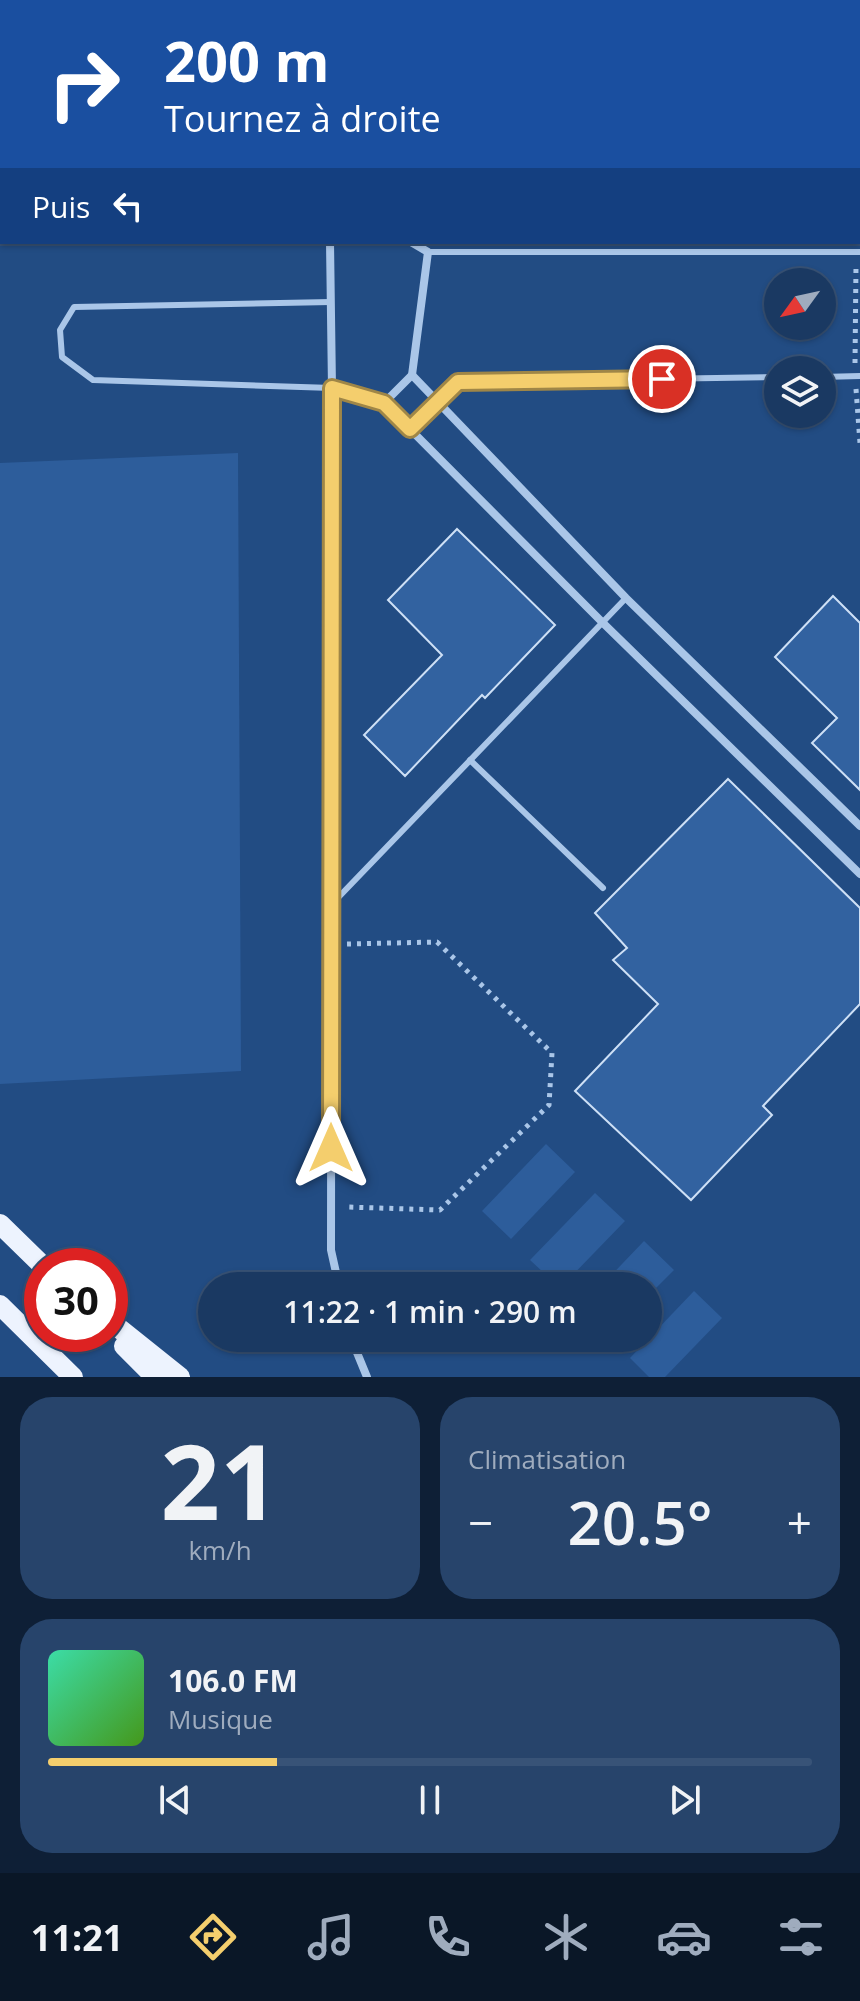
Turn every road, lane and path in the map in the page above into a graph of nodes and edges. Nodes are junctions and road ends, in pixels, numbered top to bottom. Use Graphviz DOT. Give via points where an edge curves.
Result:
graph roads {
  1 [pos="330,244"];
  2 [pos="414,244"];
  3 [pos="428,252"];
  4 [pos="858,252"];
  5 [pos="331,302"];
  6 [pos="412,375"];
  7 [pos="857,376"];
  8 [pos="764,377"];
  9 [pos="836,377"];
  10 [pos="332,388"];
  11 [pos="437,401"];
  12 [pos="384,403"];
  13 [pos="410,429"];
  14 [pos="860,443"];
  15 [pos="626,598"];
  16 [pos="602,622"];
  17 [pos="470,760"];
  18 [pos="860,826"];
  19 [pos="860,874"];
  20 [pos="603,888"];
  21 [pos="330,906"];
  22 [pos="330,944"];
  23 [pos="331,1207"];
  24 [pos="0,1224"];
  25 [pos="25,1248"];
  26 [pos="336,1272"];
  27 [pos="0,1305"];
  28 [pos="128,1335"];
  29 [pos="128,1350"];
  30 [pos="357,1352"];
  31 [pos="73,1377"];
  32 [pos="155,1377"];
  33 [pos="180,1377"];
  34 [pos="367,1377"];
  1 -- 5 [label="street"];
  2 -- 3 [label="street"];
  3 -- 4 [label="lane"];
  3 -- 6 [label="street"];
  4 -- 7 [label="path"];
  5 -- 10 [label="street"];
  5 -- 10 [label="lane" via="74,307 60,330 62,357 93,380"];
  6 -- 11 [label="street"];
  6 -- 12 [label="street"];
  7 -- 9 [label="lane"];
  7 -- 14 [label="path"];
  8 -- 11 [label="lane" via="458,382"];
  10 -- 12 [label="street"];
  10 -- 21 [label="street"];
  11 -- 13 [label="street"];
  11 -- 15 [label="street"];
  12 -- 13 [label="street"];
  13 -- 16 [label="street"];
  15 -- 16 [label="lane"];
  15 -- 18 [label="street"];
  16 -- 17 [label="lane"];
  16 -- 19 [label="street"];
  17 -- 20 [label="lane"];
  17 -- 21 [label="lane"];
  21 -- 22 [label="street"];
  22 -- 23 [label="street"];
  22 -- 23 [label="path" via="437,942 552,1053 549,1105 440,1210"];
  23 -- 26 [label="street"];
  24 -- 25 [label="main road"];
  27 -- 31 [label="main road"];
  28 -- 33 [label="main road"];
  29 -- 32 [label="main road"];
  30 -- 34 [label="street"];
}
